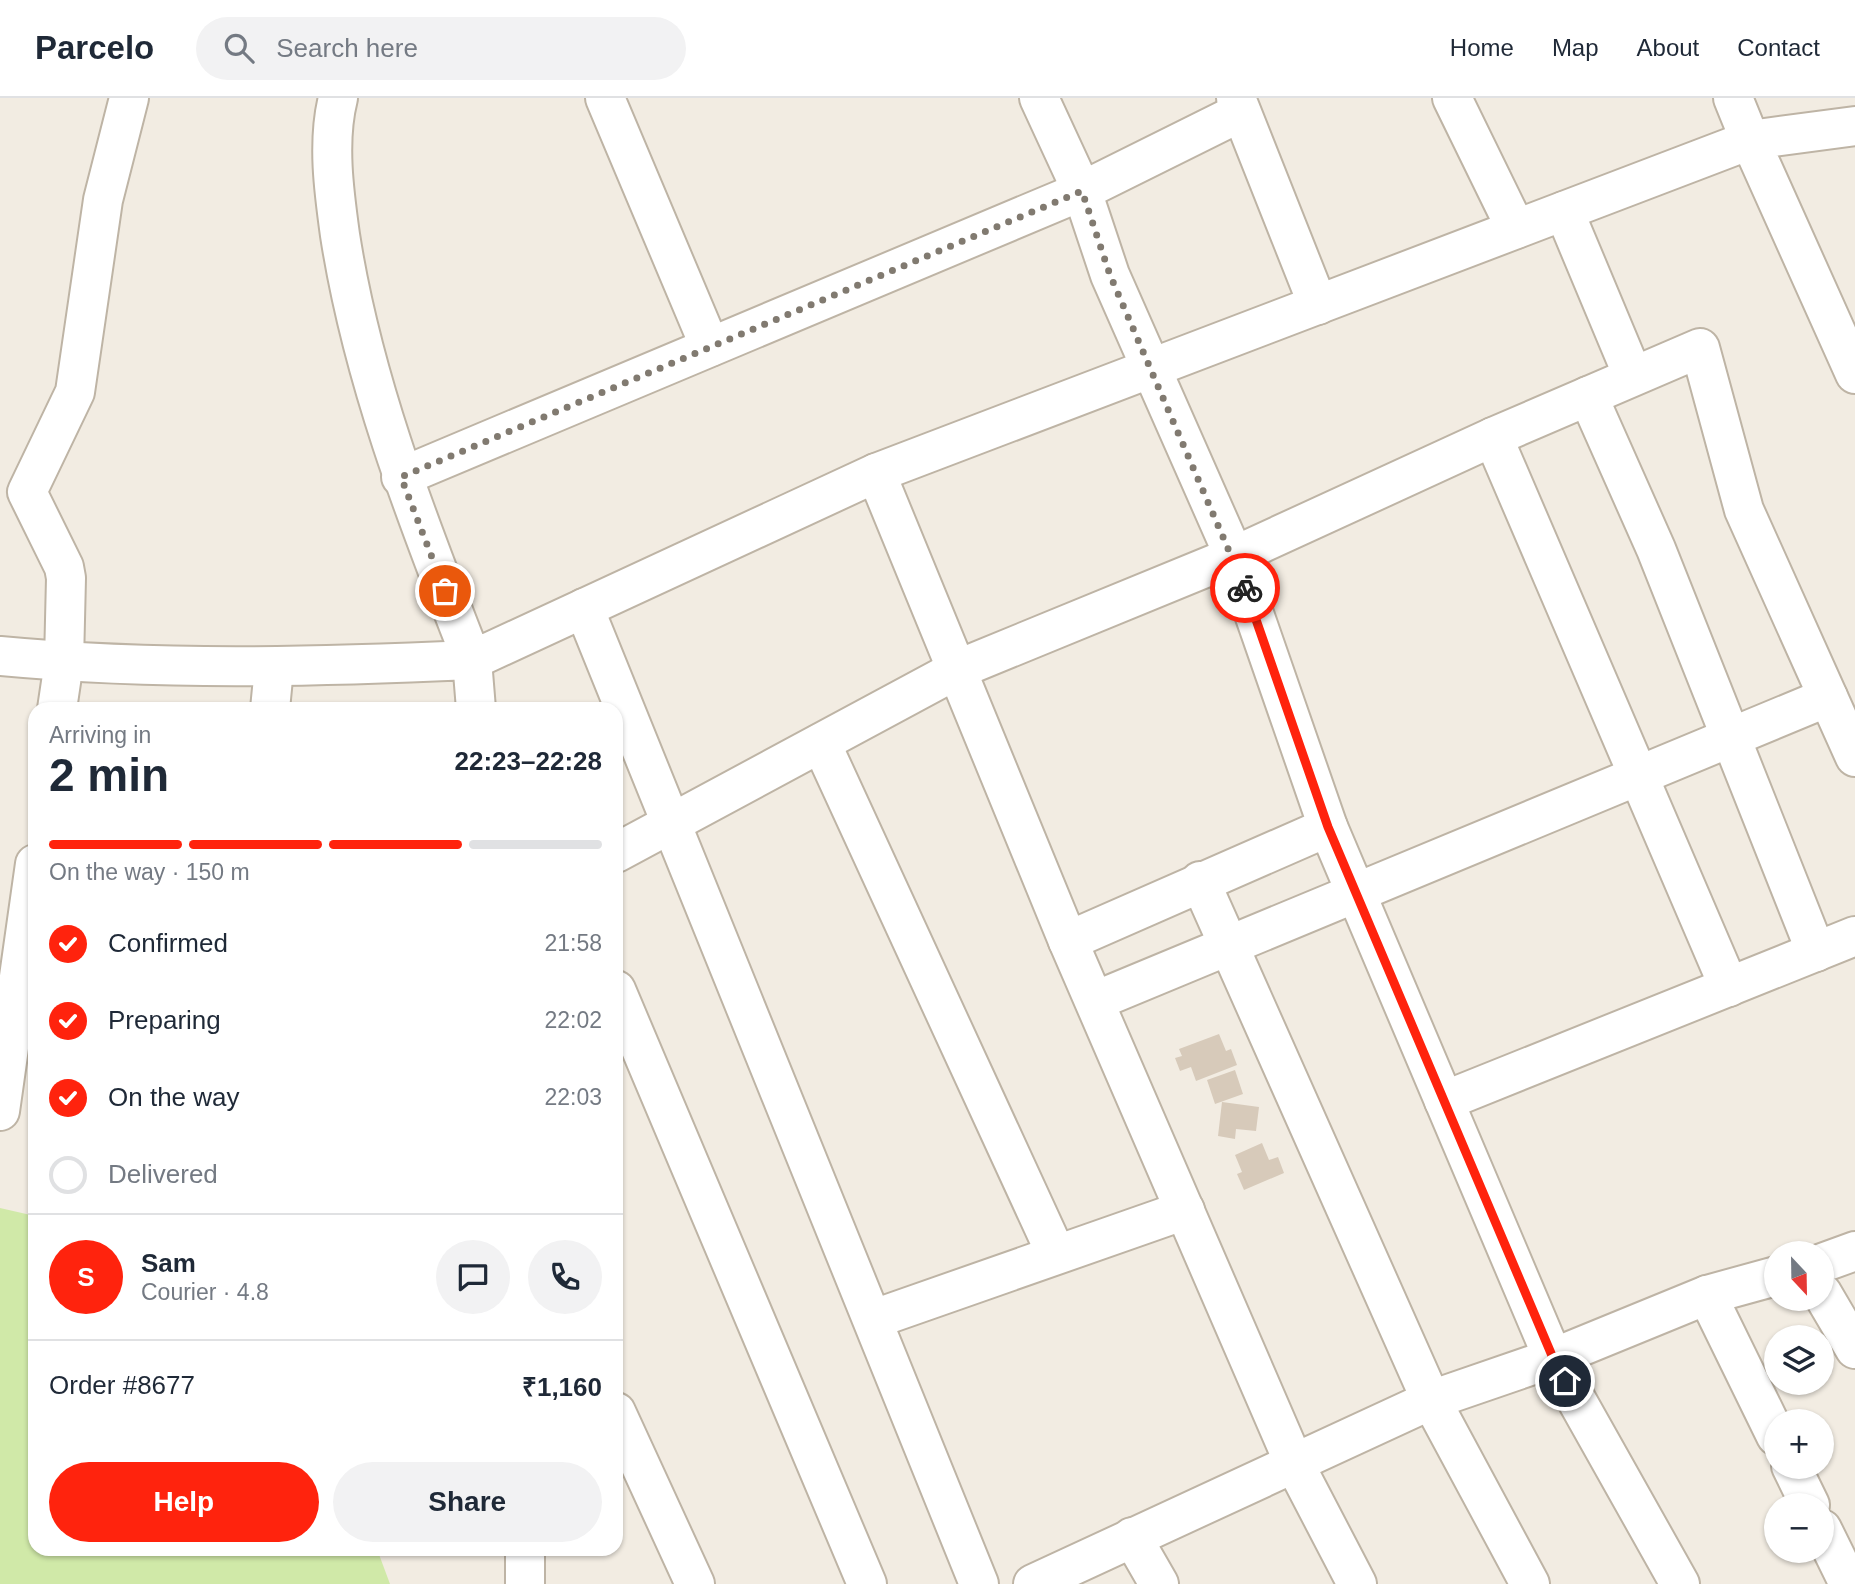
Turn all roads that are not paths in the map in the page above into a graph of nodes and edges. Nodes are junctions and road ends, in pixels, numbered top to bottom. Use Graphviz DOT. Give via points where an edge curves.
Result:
graph roads {
  1 [pos="129,98"];
  2 [pos="338,98"];
  3 [pos="605,98"];
  4 [pos="1039,98"];
  5 [pos="1452,98"];
  6 [pos="1733,98"];
  7 [pos="1239,105"];
  8 [pos="1855,127"];
  9 [pos="1750,140"];
  10 [pos="1082,191"];
  11 [pos="1564,211"];
  12 [pos="1516,229"];
  13 [pos="1318,305"];
  14 [pos="710,347"];
  15 [pos="1152,369"];
  16 [pos="1855,374"];
  17 [pos="1633,376"];
  18 [pos="1588,396"];
  19 [pos="1493,437"];
  20 [pos="876,473"];
  21 [pos="401,477"];
  22 [pos="1234,556"];
  23 [pos="584,608"];
  24 [pos="0,656"];
  25 [pos="472,660"];
  26 [pos="64,662"];
  27 [pos="274,668"];
  28 [pos="956,670"];
  29 [pos="1828,697"];
  30 [pos="58,702"];
  31 [pos="271,702"];
  32 [pos="475,702"];
  33 [pos="621,702"];
  34 [pos="623,707"];
  35 [pos="1730,737"];
  36 [pos="821,743"];
  37 [pos="1855,757"];
  38 [pos="1638,775"];
  39 [pos="669,823"];
  40 [pos="1328,827"];
  41 [pos="623,849"];
  42 [pos="1200,881"];
  43 [pos="1355,892"];
  44 [pos="28,913"];
  45 [pos="1855,936"];
  46 [pos="1069,941"];
  47 [pos="1228,945"];
  48 [pos="1816,952"];
  49 [pos="1729,987"];
  50 [pos="1095,1001"];
  51 [pos="623,1007"];
  52 [pos="1444,1101"];
  53 [pos="0,1111"];
  54 [pos="1185,1210"];
  55 [pos="1855,1251"];
  56 [pos="1056,1254"];
  57 [pos="1834,1259"];
  58 [pos="1764,1279"];
  59 [pos="1707,1295"];
  60 [pos="1833,1311"];
  61 [pos="874,1319"];
  62 [pos="1855,1349"];
  63 [pos="1553,1358"];
  64 [pos="1431,1400"];
  65 [pos="1764,1411"];
  66 [pos="623,1427"];
  67 [pos="1294,1463"];
  68 [pos="1132,1537"];
  69 [pos="1834,1553"];
  70 [pos="525,1556"];
  71 [pos="525,1584"];
  72 [pos="695,1584"];
  73 [pos="867,1584"];
  74 [pos="979,1584"];
  75 [pos="1033,1584"];
  76 [pos="1159,1584"];
  77 [pos="1357,1584"];
  78 [pos="1530,1584"];
  79 [pos="1680,1584"];
  80 [pos="1849,1584"];
  1 -- 26 [label="street" via="103,200 75,392 27,492 64,567"];
  2 -- 21 [label="street" via="333,185 351,303"];
  3 -- 14 [label="street"];
  4 -- 10 [label="street"];
  5 -- 12 [label="street"];
  6 -- 9 [label="street"];
  7 -- 10 [label="street"];
  7 -- 13 [label="street"];
  8 -- 9 [label="street"];
  9 -- 11 [label="street"];
  9 -- 16 [label="street"];
  10 -- 14 [label="street"];
  10 -- 15 [label="street" via="1110,275"];
  11 -- 12 [label="street"];
  11 -- 17 [label="street"];
  12 -- 13 [label="street"];
  13 -- 15 [label="street"];
  14 -- 21 [label="street"];
  15 -- 20 [label="street"];
  15 -- 22 [label="street"];
  17 -- 18 [label="street"];
  17 -- 29 [label="street" via="1700,348 1744,510"];
  18 -- 19 [label="street"];
  18 -- 35 [label="street" via="1656,549"];
  19 -- 22 [label="street"];
  19 -- 38 [label="street"];
  20 -- 23 [label="street"];
  20 -- 28 [label="street"];
  21 -- 25 [label="street"];
  22 -- 28 [label="street"];
  22 -- 40 [label="street"];
  23 -- 25 [label="street"];
  23 -- 33 [label="street"];
  24 -- 26 [label="street"];
  25 -- 27 [label="street"];
  25 -- 32 [label="street"];
  26 -- 27 [label="street"];
  26 -- 30 [label="street"];
  27 -- 31 [label="street"];
  28 -- 36 [label="street"];
  28 -- 46 [label="street"];
  29 -- 35 [label="street"];
  29 -- 37 [label="street"];
  34 -- 39 [label="street"];
  35 -- 38 [label="street"];
  35 -- 48 [label="street"];
  36 -- 39 [label="street"];
  36 -- 56 [label="street"];
  38 -- 43 [label="street"];
  38 -- 49 [label="street"];
  39 -- 41 [label="street"];
  39 -- 61 [label="street"];
  40 -- 42 [label="street"];
  40 -- 43 [label="street"];
  42 -- 46 [label="street"];
  42 -- 47 [label="street"];
  43 -- 47 [label="street"];
  43 -- 52 [label="street"];
  44 -- 53 [label="street"];
  45 -- 48 [label="street"];
  46 -- 50 [label="street"];
  47 -- 50 [label="street"];
  47 -- 64 [label="street"];
  48 -- 49 [label="street"];
  49 -- 52 [label="street"];
  50 -- 54 [label="street"];
  51 -- 73 [label="street"];
  52 -- 63 [label="street"];
  54 -- 56 [label="street"];
  54 -- 67 [label="street"];
  55 -- 57 [label="street"];
  56 -- 61 [label="street"];
  58 -- 59 [label="street"];
  59 -- 63 [label="street"];
  59 -- 65 [label="street"];
  60 -- 62 [label="street"];
  61 -- 74 [label="street"];
  63 -- 64 [label="street"];
  63 -- 79 [label="street"];
  64 -- 67 [label="street"];
  64 -- 78 [label="street"];
  66 -- 72 [label="street"];
  67 -- 68 [label="street"];
  67 -- 77 [label="street"];
  68 -- 75 [label="street"];
  68 -- 76 [label="street"];
  69 -- 80 [label="street"];
  70 -- 71 [label="street"];
}
